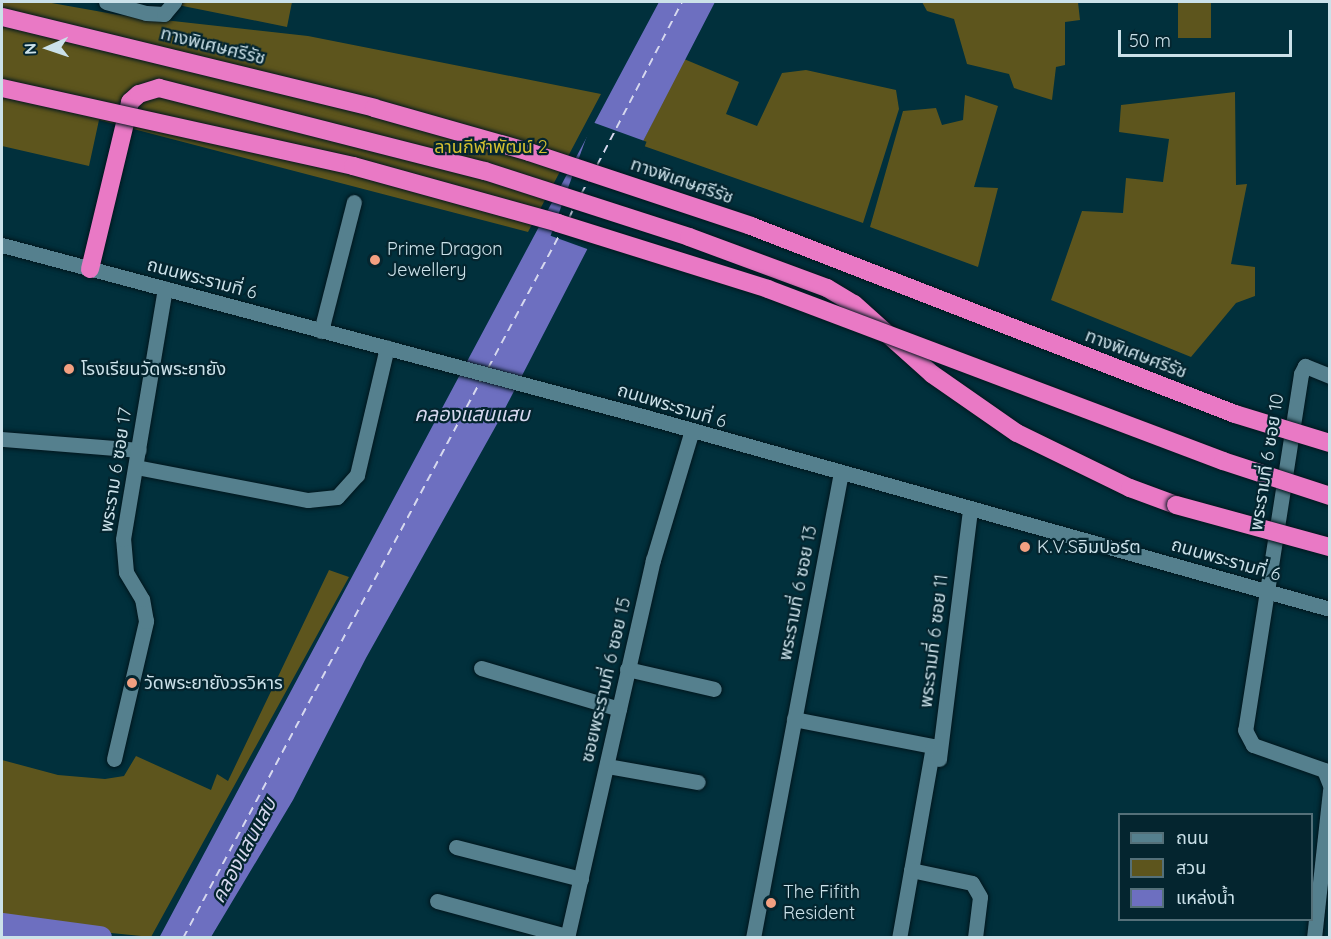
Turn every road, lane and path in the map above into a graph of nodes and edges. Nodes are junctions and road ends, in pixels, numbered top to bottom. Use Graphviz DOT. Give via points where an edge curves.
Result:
graph roads {
  1 [pos="106,2"];
  2 [pos="174,2"];
  3 [pos="2,17"];
  4 [pos="2,88"];
  5 [pos="354,202"];
  6 [pos="2,245"];
  7 [pos="90,269"];
  8 [pos="165,288"];
  9 [pos="321,331"];
  10 [pos="390,348"];
  11 [pos="1329,376"];
  12 [pos="691,433"];
  13 [pos="2,439"];
  14 [pos="1329,444"];
  15 [pos="139,450"];
  16 [pos="136,467"];
  17 [pos="841,474"];
  18 [pos="1329,496"];
  19 [pos="970,509"];
  20 [pos="1329,547"];
  21 [pos="1265,592"];
  22 [pos="1329,609"];
  23 [pos="481,668"];
  24 [pos="627,669"];
  25 [pos="714,689"];
  26 [pos="619,709"];
  27 [pos="794,719"];
  28 [pos="114,759"];
  29 [pos="607,766"];
  30 [pos="936,778"];
  31 [pos="698,782"];
  32 [pos="1329,785"];
  33 [pos="1329,790"];
  34 [pos="456,847"];
  35 [pos="911,870"];
  36 [pos="581,879"];
  37 [pos="437,901"];
  38 [pos="567,937"];
  39 [pos="753,938"];
  40 [pos="899,938"];
  41 [pos="975,938"];
  42 [pos="1314,938"];
  1 -- 2 [label="street" via="164,14"];
  3 -- 14 [label="highway, ทางพิเศษศรีรัช, bridge" via="374,108 529,152 751,226 1224,410"];
  4 -- 18 [label="highway, bridge" via="352,166 558,223 768,289 1223,461"];
  5 -- 9 [label="street"];
  6 -- 7 [label="street, ถนนพระรามที่ 6"];
  7 -- 8 [label="street, ถนนพระรามที่ 6"];
  7 -- 20 [label="highway, bridge" via="130,102 139,94 159,88 352,134 485,171 689,237 827,288 854,304 972,404 1046,448 1130,488 1194,512"];
  8 -- 9 [label="street, ถนนพระรามที่ 6"];
  8 -- 15 [label="street, พระราม 6 ซอย 17"];
  9 -- 10 [label="street, ถนนพระรามที่ 6"];
  10 -- 12 [label="street, ถนนพระรามที่ 6" via="646,417"];
  10 -- 16 [label="street" via="357,475 337,497 308,500"];
  11 -- 21 [label="street, พระรามที่ 6 ซอย 10" via="1305,366 1301,374"];
  12 -- 17 [label="street, ถนนพระรามที่ 6"];
  12 -- 24 [label="street, ซอยพระรามที่ 6 ซอย 15" via="653,560"];
  13 -- 15 [label="street"];
  15 -- 16 [label="street, พระราม 6 ซอย 17"];
  16 -- 28 [label="street, พระราม 6 ซอย 17" via="123,550 126,572 142,599 146,621"];
  17 -- 19 [label="street, ถนนพระรามที่ 6"];
  17 -- 27 [label="street, พระรามที่ 6 ซอย 13"];
  19 -- 21 [label="street, ถนนพระรามที่ 6"];
  19 -- 30 [label="street, พระรามที่ 6 ซอย 11"];
  21 -- 22 [label="street, ถนนพระรามที่ 6"];
  21 -- 32 [label="street" via="1245,721 1247,738 1253,745 1324,770"];
  23 -- 26 [label="street"];
  24 -- 25 [label="street"];
  24 -- 26 [label="street, ซอยพระรามที่ 6 ซอย 15"];
  26 -- 29 [label="street, ซอยพระรามที่ 6 ซอย 15"];
  27 -- 35 [label="street" via="933,746"];
  27 -- 39 [label="street, พระรามที่ 6 ซอย 13"];
  29 -- 31 [label="street"];
  29 -- 36 [label="street, ซอยพระรามที่ 6 ซอย 15"];
  33 -- 42 [label="street"];
  34 -- 36 [label="street"];
  35 -- 40 [label="street"];
  35 -- 41 [label="street" via="972,884 980,897"];
  36 -- 38 [label="street, ซอยพระรามที่ 6 ซอย 15"];
  37 -- 38 [label="street"];
}
